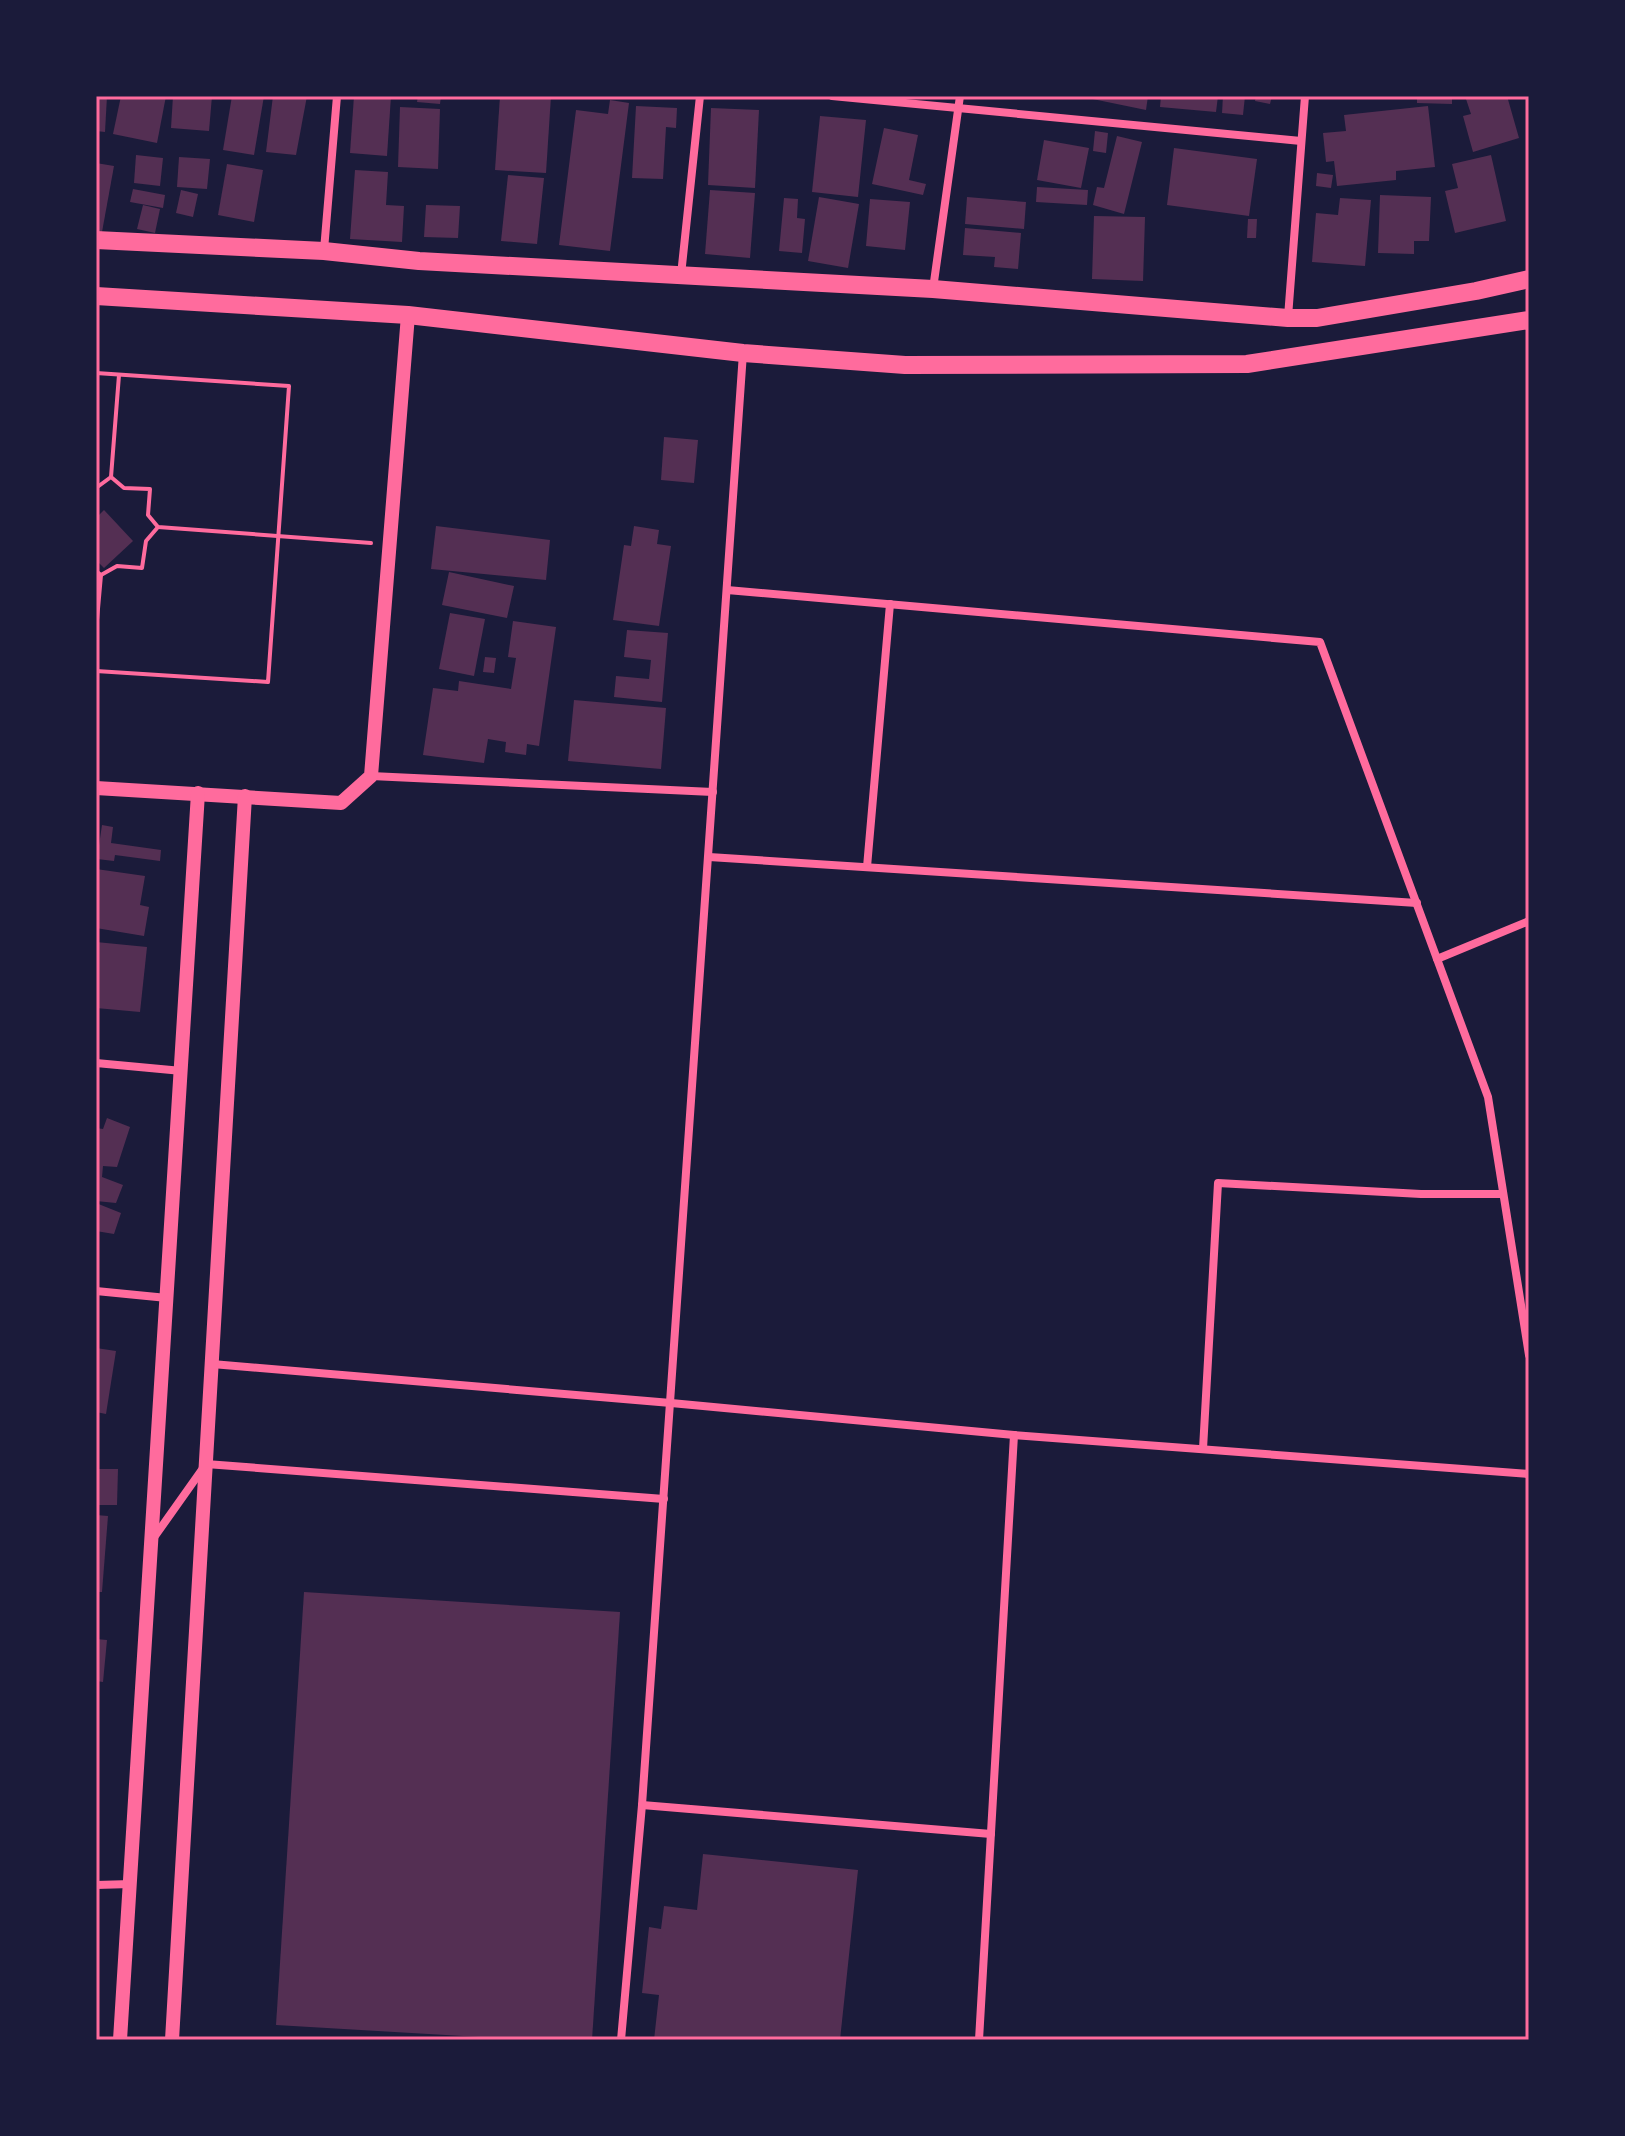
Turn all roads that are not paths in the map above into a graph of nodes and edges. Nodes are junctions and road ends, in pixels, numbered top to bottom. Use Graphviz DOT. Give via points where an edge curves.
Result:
graph roads {
  1 [pos="337,96"];
  2 [pos="700,96"];
  3 [pos="832,96"];
  4 [pos="960,96"];
  5 [pos="1305,96"];
  6 [pos="958,109"];
  7 [pos="1301,141"];
  8 [pos="96,240"];
  9 [pos="324,251"];
  10 [pos="681,276"];
  11 [pos="1529,279"];
  12 [pos="933,289"];
  13 [pos="96,296"];
  14 [pos="408,315"];
  15 [pos="1288,318"];
  16 [pos="1529,320"];
  17 [pos="743,353"];
  18 [pos="727,590"];
  19 [pos="890,604"];
  20 [pos="371,776"];
  21 [pos="96,788"];
  22 [pos="713,792"];
  23 [pos="198,793"];
  24 [pos="245,796"];
  25 [pos="709,857"];
  26 [pos="867,867"];
  27 [pos="1417,903"];
  28 [pos="1529,921"];
  29 [pos="1437,959"];
  30 [pos="96,1063"];
  31 [pos="182,1071"];
  32 [pos="1503,1194"];
  33 [pos="96,1291"];
  34 [pos="167,1298"];
  35 [pos="1529,1355"];
  36 [pos="212,1364"];
  37 [pos="671,1403"];
  38 [pos="1014,1435"];
  39 [pos="1203,1449"];
  40 [pos="206,1464"];
  41 [pos="1529,1474"];
  42 [pos="664,1499"];
  43 [pos="153,1539"];
  44 [pos="642,1805"];
  45 [pos="991,1834"];
  46 [pos="132,1884"];
  47 [pos="96,1885"];
  48 [pos="120,2040"];
  49 [pos="172,2040"];
  50 [pos="621,2040"];
  51 [pos="979,2040"];
  1 -- 9 [label="street"];
  2 -- 10 [label="street"];
  3 -- 6 [label="street"];
  4 -- 6 [label="street"];
  5 -- 7 [label="street"];
  6 -- 7 [label="street"];
  6 -- 12 [label="street"];
  7 -- 15 [label="street"];
  8 -- 9 [label="main road"];
  9 -- 10 [label="main road"];
  10 -- 12 [label="main road"];
  11 -- 15 [label="main road" via="1317,318"];
  12 -- 15 [label="main road"];
  13 -- 14 [label="main road"];
  14 -- 17 [label="main road"];
  14 -- 20 [label="street"];
  16 -- 17 [label="main road" via="1247,364 905,365"];
  17 -- 18 [label="street"];
  18 -- 19 [label="street"];
  18 -- 22 [label="street"];
  19 -- 26 [label="street"];
  19 -- 27 [label="street" via="1320,642"];
  20 -- 22 [label="street"];
  20 -- 24 [label="street" via="341,803"];
  21 -- 23 [label="street"];
  22 -- 25 [label="street"];
  23 -- 24 [label="street"];
  23 -- 31 [label="street"];
  24 -- 36 [label="street"];
  25 -- 26 [label="street"];
  25 -- 37 [label="street"];
  26 -- 27 [label="street"];
  27 -- 29 [label="street"];
  28 -- 29 [label="street"];
  29 -- 32 [label="street" via="1488,1097"];
  30 -- 31 [label="street"];
  31 -- 34 [label="street"];
  32 -- 35 [label="street"];
  32 -- 39 [label="street" via="1218,1183"];
  33 -- 34 [label="street"];
  34 -- 43 [label="street"];
  36 -- 37 [label="street"];
  36 -- 40 [label="street"];
  37 -- 38 [label="street"];
  37 -- 42 [label="street"];
  38 -- 39 [label="street"];
  38 -- 45 [label="street"];
  39 -- 41 [label="street"];
  40 -- 42 [label="street"];
  40 -- 43 [label="street"];
  40 -- 49 [label="street"];
  42 -- 44 [label="street"];
  43 -- 46 [label="street"];
  44 -- 45 [label="street"];
  44 -- 50 [label="street"];
  45 -- 51 [label="street"];
  46 -- 47 [label="street"];
  46 -- 48 [label="street"];
}
